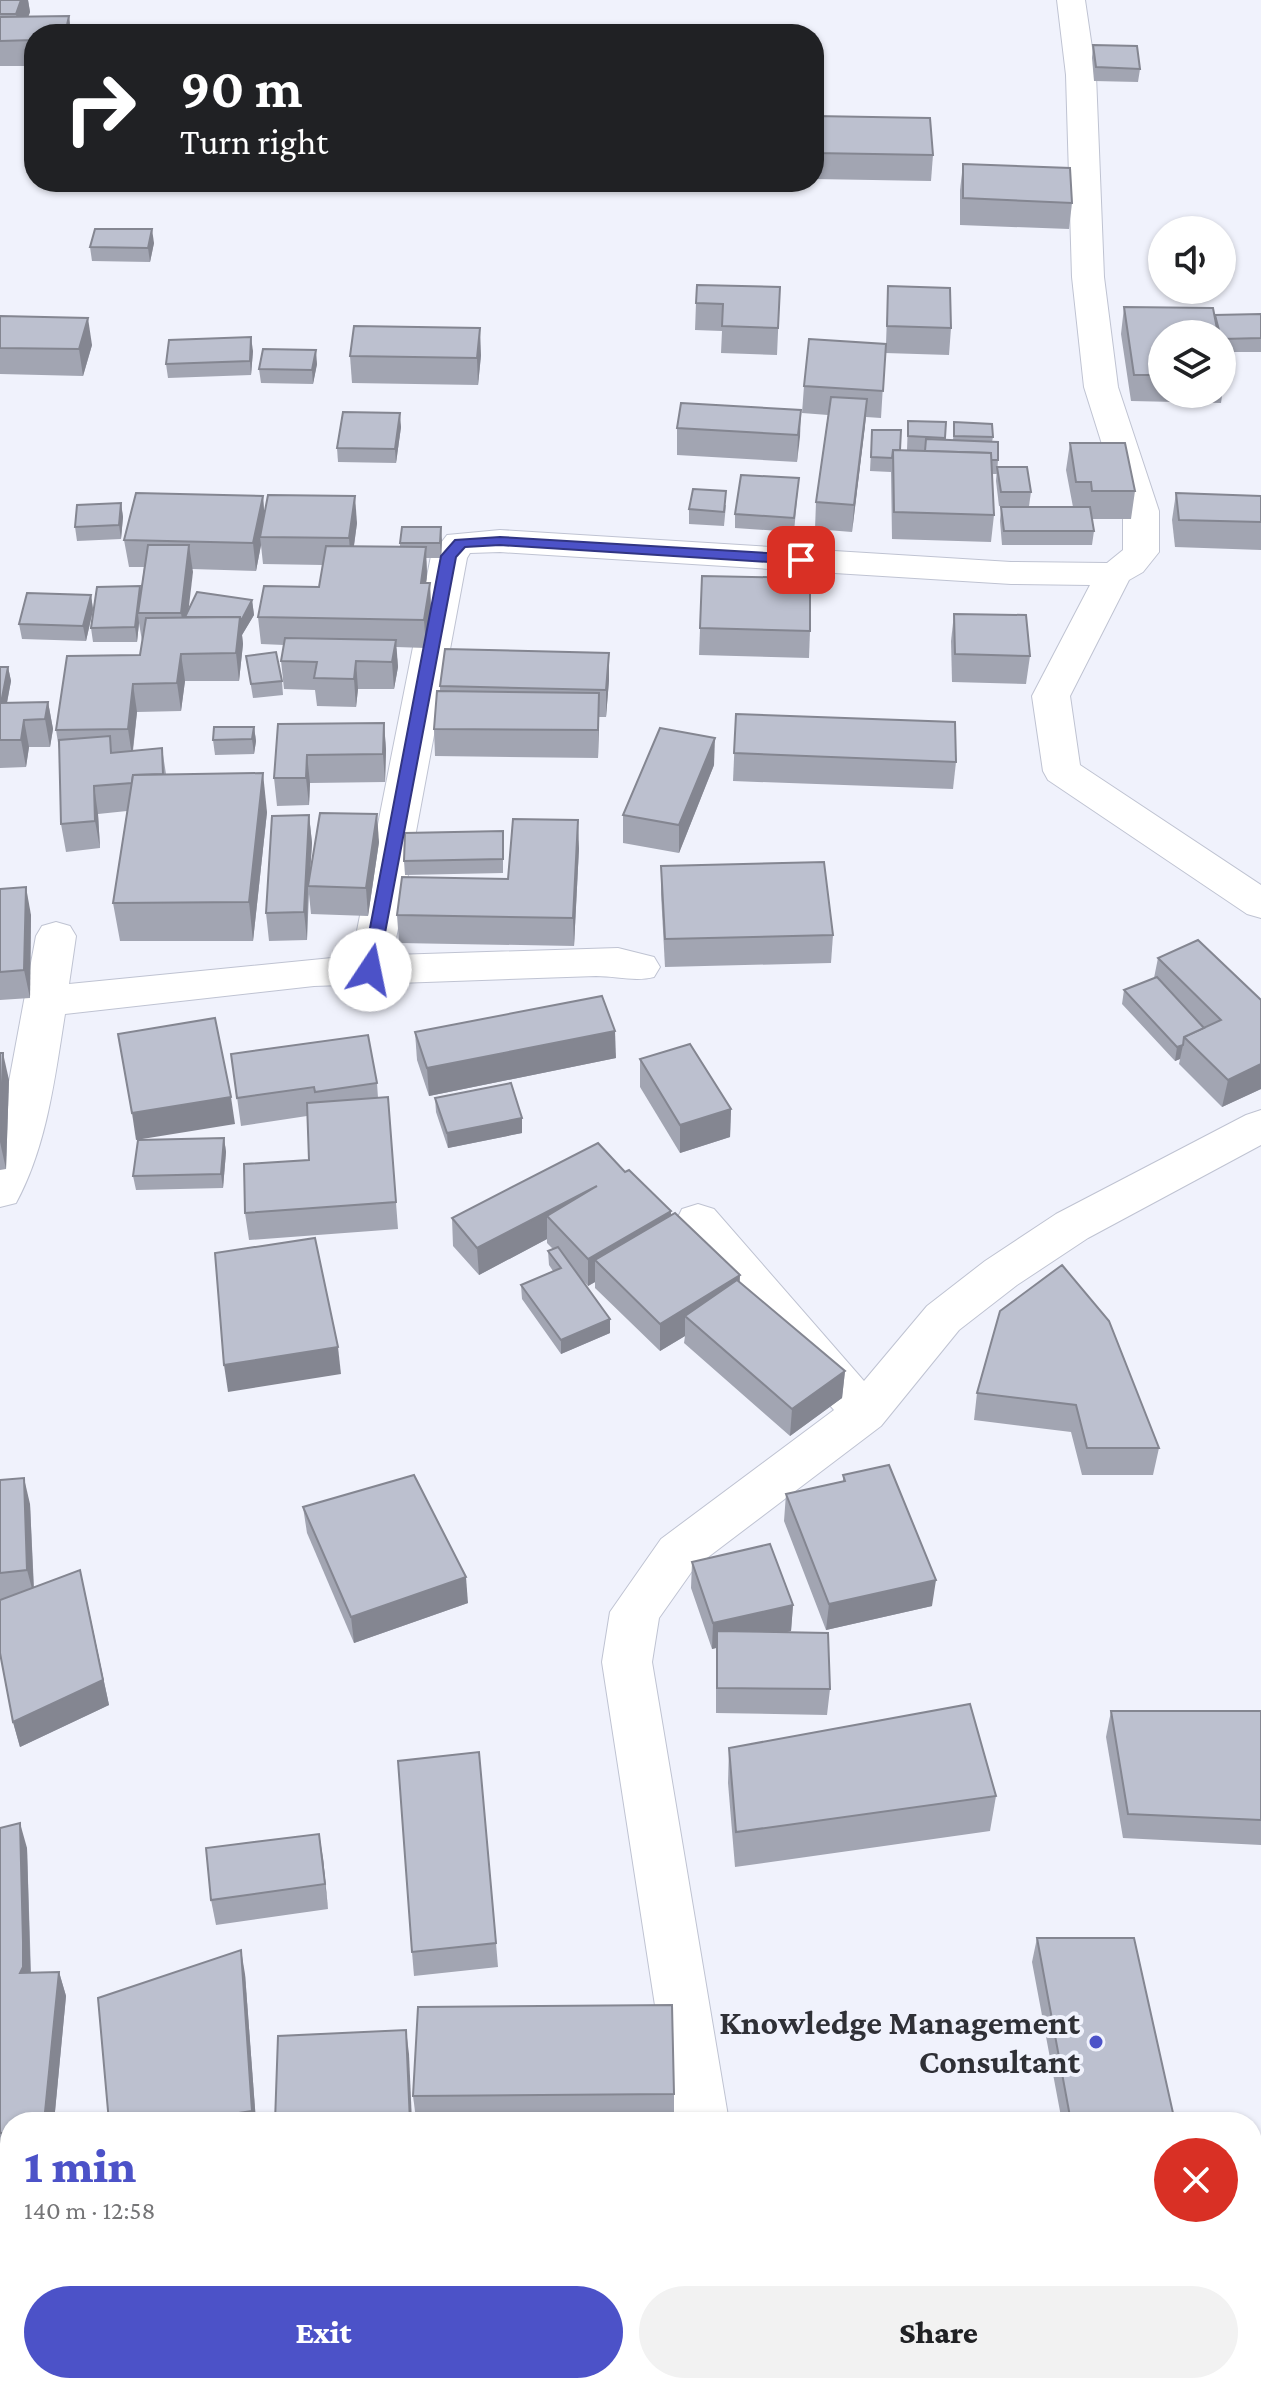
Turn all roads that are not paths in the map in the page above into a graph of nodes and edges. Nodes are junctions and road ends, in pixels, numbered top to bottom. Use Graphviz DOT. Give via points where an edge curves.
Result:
graph roads {
  1 [pos="1071,0"];
  2 [pos="1114,574"];
  3 [pos="1261,904"];
  4 [pos="56,936"];
  5 [pos="639,967"];
  6 [pos="370,970"];
  7 [pos="47,1001"];
  8 [pos="1261,1126"];
  9 [pos="0,1191"];
  10 [pos="698,1221"];
  11 [pos="864,1413"];
  12 [pos="699,2112"];
  1 -- 2 [label="street" via="1081,75 1088,277 1101,387 1141,511 1141,552"];
  2 -- 3 [label="street" via="1051,696 1062,771"];
  2 -- 6 [label="street" via="460,543 449,556"];
  4 -- 7 [label="street"];
  5 -- 6 [label="street" via="596,962"];
  6 -- 7 [label="street"];
  7 -- 9 [label="street" via="15,1161"];
  8 -- 11 [label="street" via="1072,1226 1001,1273 943,1318"];
  10 -- 11 [label="street"];
  11 -- 12 [label="street" via="678,1553 635,1612 627,1662"];
}
